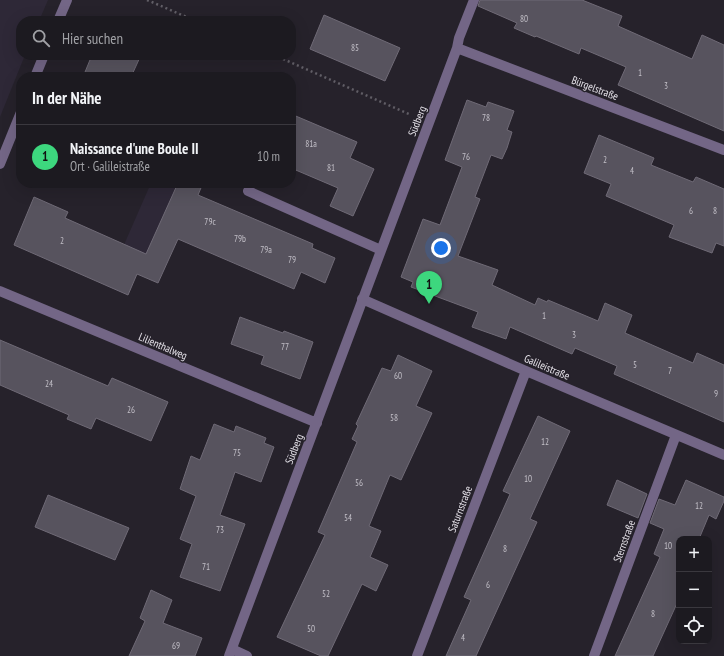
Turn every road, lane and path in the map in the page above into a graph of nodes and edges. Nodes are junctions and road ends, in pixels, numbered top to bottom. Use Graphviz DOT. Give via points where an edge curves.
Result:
graph roads {
  1 [pos="67,0"];
  2 [pos="147,0"];
  3 [pos="474,0"];
  4 [pos="60,16"];
  5 [pos="184,16"];
  6 [pos="457,48"];
  7 [pos="42,60"];
  8 [pos="285,60"];
  9 [pos="37,72"];
  10 [pos="429,123"];
  11 [pos="16,124"];
  12 [pos="724,150"];
  13 [pos="0,164"];
  14 [pos="248,190"];
  15 [pos="381,250"];
  16 [pos="0,291"];
  17 [pos="362,299"];
  18 [pos="526,371"];
  19 [pos="317,423"];
  20 [pos="676,435"];
  21 [pos="724,455"];
  22 [pos="231,653"];
  23 [pos="247,656"];
  24 [pos="417,656"];
  25 [pos="594,656"];
  1 -- 4 [label="street"];
  2 -- 5 [label="path"];
  3 -- 6 [label="street, Südberg"];
  6 -- 10 [label="street, Südberg"];
  6 -- 12 [label="street, Bürgelstraße"];
  7 -- 9 [label="street"];
  8 -- 10 [label="path"];
  10 -- 15 [label="street, Südberg"];
  11 -- 13 [label="street"];
  14 -- 15 [label="street"];
  15 -- 17 [label="street, Südberg"];
  16 -- 19 [label="street, Lilienthalweg"];
  17 -- 18 [label="street, Galileistraße"];
  17 -- 19 [label="street, Südberg"];
  18 -- 20 [label="street, Galileistraße"];
  18 -- 24 [label="street, Saturnstraße"];
  19 -- 22 [label="street, Südberg"];
  20 -- 21 [label="street, Galileistraße"];
  20 -- 25 [label="street, Sternstraße"];
  22 -- 23 [label="street"];
}
